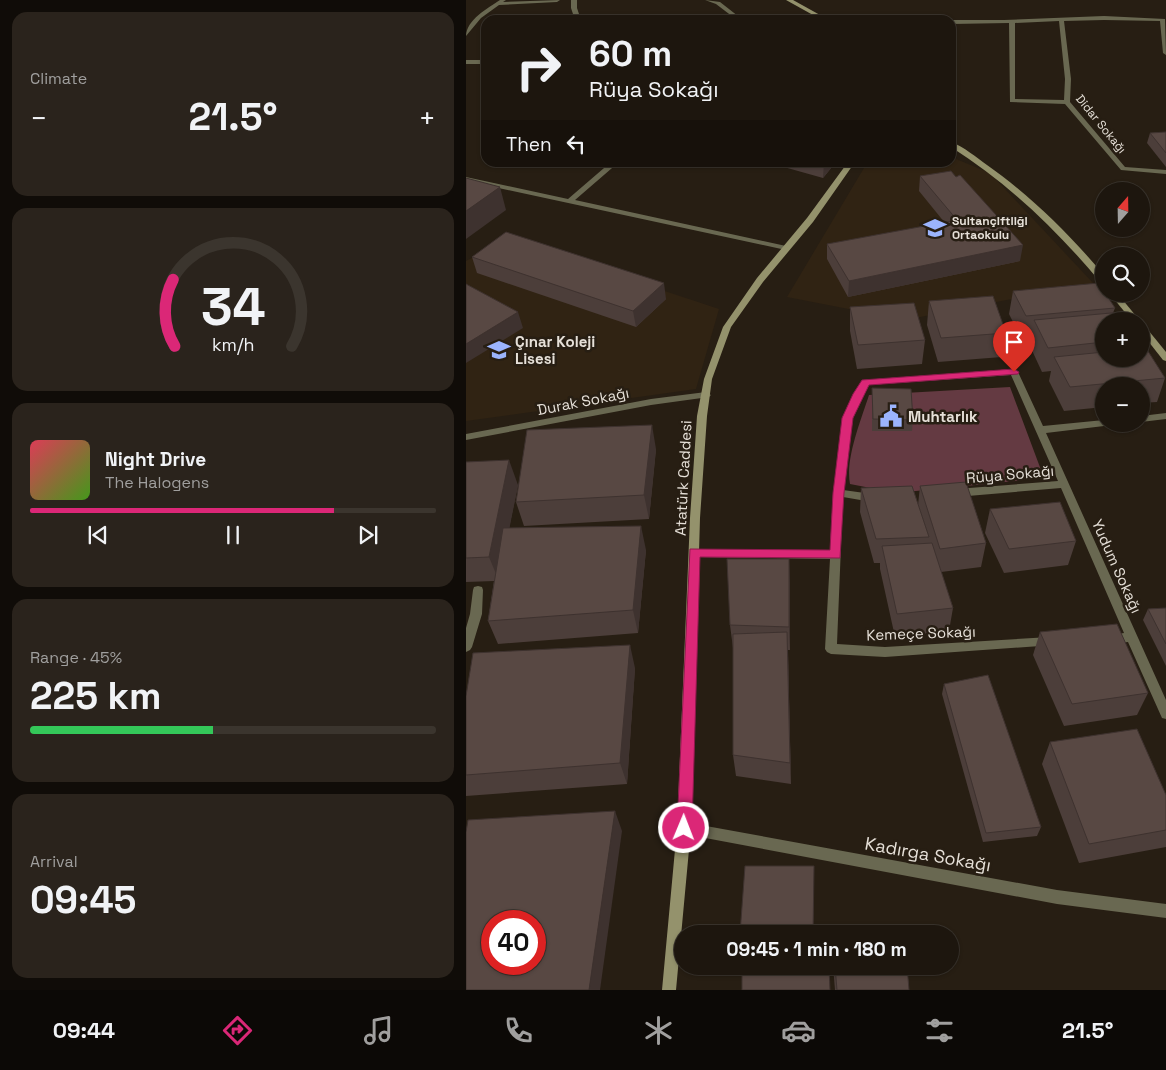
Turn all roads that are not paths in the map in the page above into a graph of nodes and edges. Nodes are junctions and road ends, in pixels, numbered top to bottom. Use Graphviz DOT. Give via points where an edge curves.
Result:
graph roads {
  1 [pos="557,0"];
  2 [pos="574,0"];
  3 [pos="708,0"];
  4 [pos="789,0"];
  5 [pos="501,2"];
  6 [pos="482,15"];
  7 [pos="576,15"];
  8 [pos="734,15"];
  9 [pos="817,15"];
  10 [pos="481,16"];
  11 [pos="1061,20"];
  12 [pos="956,22"];
  13 [pos="1012,22"];
  14 [pos="466,34"];
  15 [pos="1166,53"];
  16 [pos="466,62"];
  17 [pos="481,62"];
  18 [pos="1066,102"];
  19 [pos="956,147"];
  20 [pos="610,167"];
  21 [pos="848,167"];
  22 [pos="1166,172"];
  23 [pos="466,179"];
  24 [pos="569,202"];
  25 [pos="786,248"];
  26 [pos="1095,271"];
  27 [pos="1121,302"];
  28 [pos="1129,312"];
  29 [pos="1150,338"];
  30 [pos="1166,358"];
  31 [pos="1014,372"];
  32 [pos="706,395"];
  33 [pos="1166,416"];
  34 [pos="1150,418"];
  35 [pos="1095,424"];
  36 [pos="1040,430"];
  37 [pos="466,437"];
  38 [pos="1064,484"];
  39 [pos="838,493"];
  40 [pos="941,494"];
  41 [pos="884,499"];
  42 [pos="694,553"];
  43 [pos="836,555"];
  44 [pos="478,590"];
  45 [pos="1133,638"];
  46 [pos="1103,639"];
  47 [pos="1064,642"];
  48 [pos="466,647"];
  49 [pos="1166,714"];
  50 [pos="684,828"];
  51 [pos="1166,911"];
  52 [pos="669,990"];
  1 -- 5 [label="street"];
  2 -- 7 [label="street"];
  3 -- 8 [label="street"];
  4 -- 9 [label="street"];
  5 -- 6 [label="street"];
  10 -- 14 [label="street"];
  11 -- 13 [label="street"];
  11 -- 15 [label="street" via="1163,20"];
  11 -- 18 [label="street, Didar Sokağı" via="1068,79"];
  12 -- 13 [label="street"];
  13 -- 18 [label="street" via="1012,101"];
  16 -- 17 [label="street"];
  18 -- 22 [label="street, Didar Sokağı" via="1123,169"];
  19 -- 26 [label="street" via="987,166 1033,206"];
  20 -- 24 [label="street"];
  21 -- 25 [label="street, Atatürk Caddesi"];
  23 -- 24 [label="street"];
  24 -- 25 [label="street"];
  25 -- 32 [label="street, Atatürk Caddesi" via="727,327 708,379"];
  27 -- 28 [label="street"];
  29 -- 30 [label="street"];
  31 -- 36 [label="street, Yudum Sokağı"];
  31 -- 39 [label="street, Kemeçe Sokağı" via="866,382 848,418"];
  32 -- 37 [label="street, Durak Sokağı" via="651,402"];
  32 -- 42 [label="street, Atatürk Caddesi"];
  33 -- 34 [label="street"];
  35 -- 36 [label="street"];
  36 -- 38 [label="street, Yudum Sokağı"];
  38 -- 40 [label="street, Rüya Sokağı"];
  38 -- 45 [label="street, Yudum Sokağı"];
  39 -- 41 [label="street"];
  39 -- 43 [label="street, Kemeçe Sokağı"];
  42 -- 43 [label="street"];
  42 -- 50 [label="street, Atatürk Caddesi"];
  43 -- 47 [label="street, Kemeçe Sokağı" via="831,648 885,652"];
  44 -- 48 [label="street" via="476,614"];
  45 -- 46 [label="street"];
  45 -- 49 [label="street, Yudum Sokağı"];
  50 -- 51 [label="street, Kadırga Sokağı" via="1057,897"];
  50 -- 52 [label="street, Atatürk Caddesi"];
}
